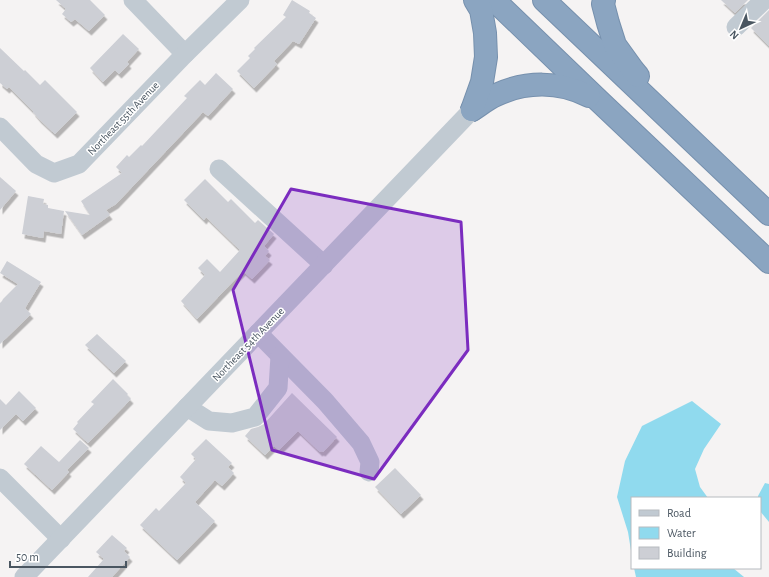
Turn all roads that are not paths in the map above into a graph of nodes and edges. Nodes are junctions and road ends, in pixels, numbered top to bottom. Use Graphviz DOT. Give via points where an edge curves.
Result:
graph roads {
  1 [pos="132,0"];
  2 [pos="240,0"];
  3 [pos="475,0"];
  4 [pos="494,0"];
  5 [pos="544,0"];
  6 [pos="604,0"];
  7 [pos="764,0"];
  8 [pos="736,27"];
  9 [pos="185,54"];
  10 [pos="598,100"];
  11 [pos="472,110"];
  12 [pos="0,127"];
  13 [pos="219,169"];
  14 [pos="744,190"];
  15 [pos="769,214"];
  16 [pos="769,262"];
  17 [pos="324,265"];
  18 [pos="258,333"];
  19 [pos="280,356"];
  20 [pos="187,407"];
  21 [pos="369,472"];
  22 [pos="0,478"];
  23 [pos="61,539"];
  24 [pos="24,577"];
  1 -- 9 [label="street"];
  2 -- 9 [label="street, Northeast 55th Avenue"];
  3 -- 11 [label="highway" via="481,10 486,58 482,82"];
  4 -- 10 [label="highway"];
  5 -- 14 [label="highway"];
  6 -- 14 [label="highway" via="615,45 633,70"];
  7 -- 8 [label="street"];
  9 -- 12 [label="street, Northeast 55th Avenue" via="79,164 54,173 36,164"];
  10 -- 11 [label="highway" via="577,90 552,84 530,85 494,95"];
  10 -- 16 [label="highway"];
  11 -- 17 [label="street, Northeast 54th Avenue"];
  13 -- 17 [label="street"];
  14 -- 15 [label="highway"];
  17 -- 18 [label="street, Northeast 54th Avenue"];
  18 -- 19 [label="street"];
  18 -- 20 [label="street, Northeast 54th Avenue"];
  19 -- 20 [label="street" via="278,388 255,417 232,424 209,421"];
  19 -- 21 [label="street" via="325,400 361,443 370,462"];
  20 -- 23 [label="street, Northeast 54th Avenue"];
  22 -- 23 [label="street"];
  23 -- 24 [label="street, Northeast 54th Avenue"];
}
